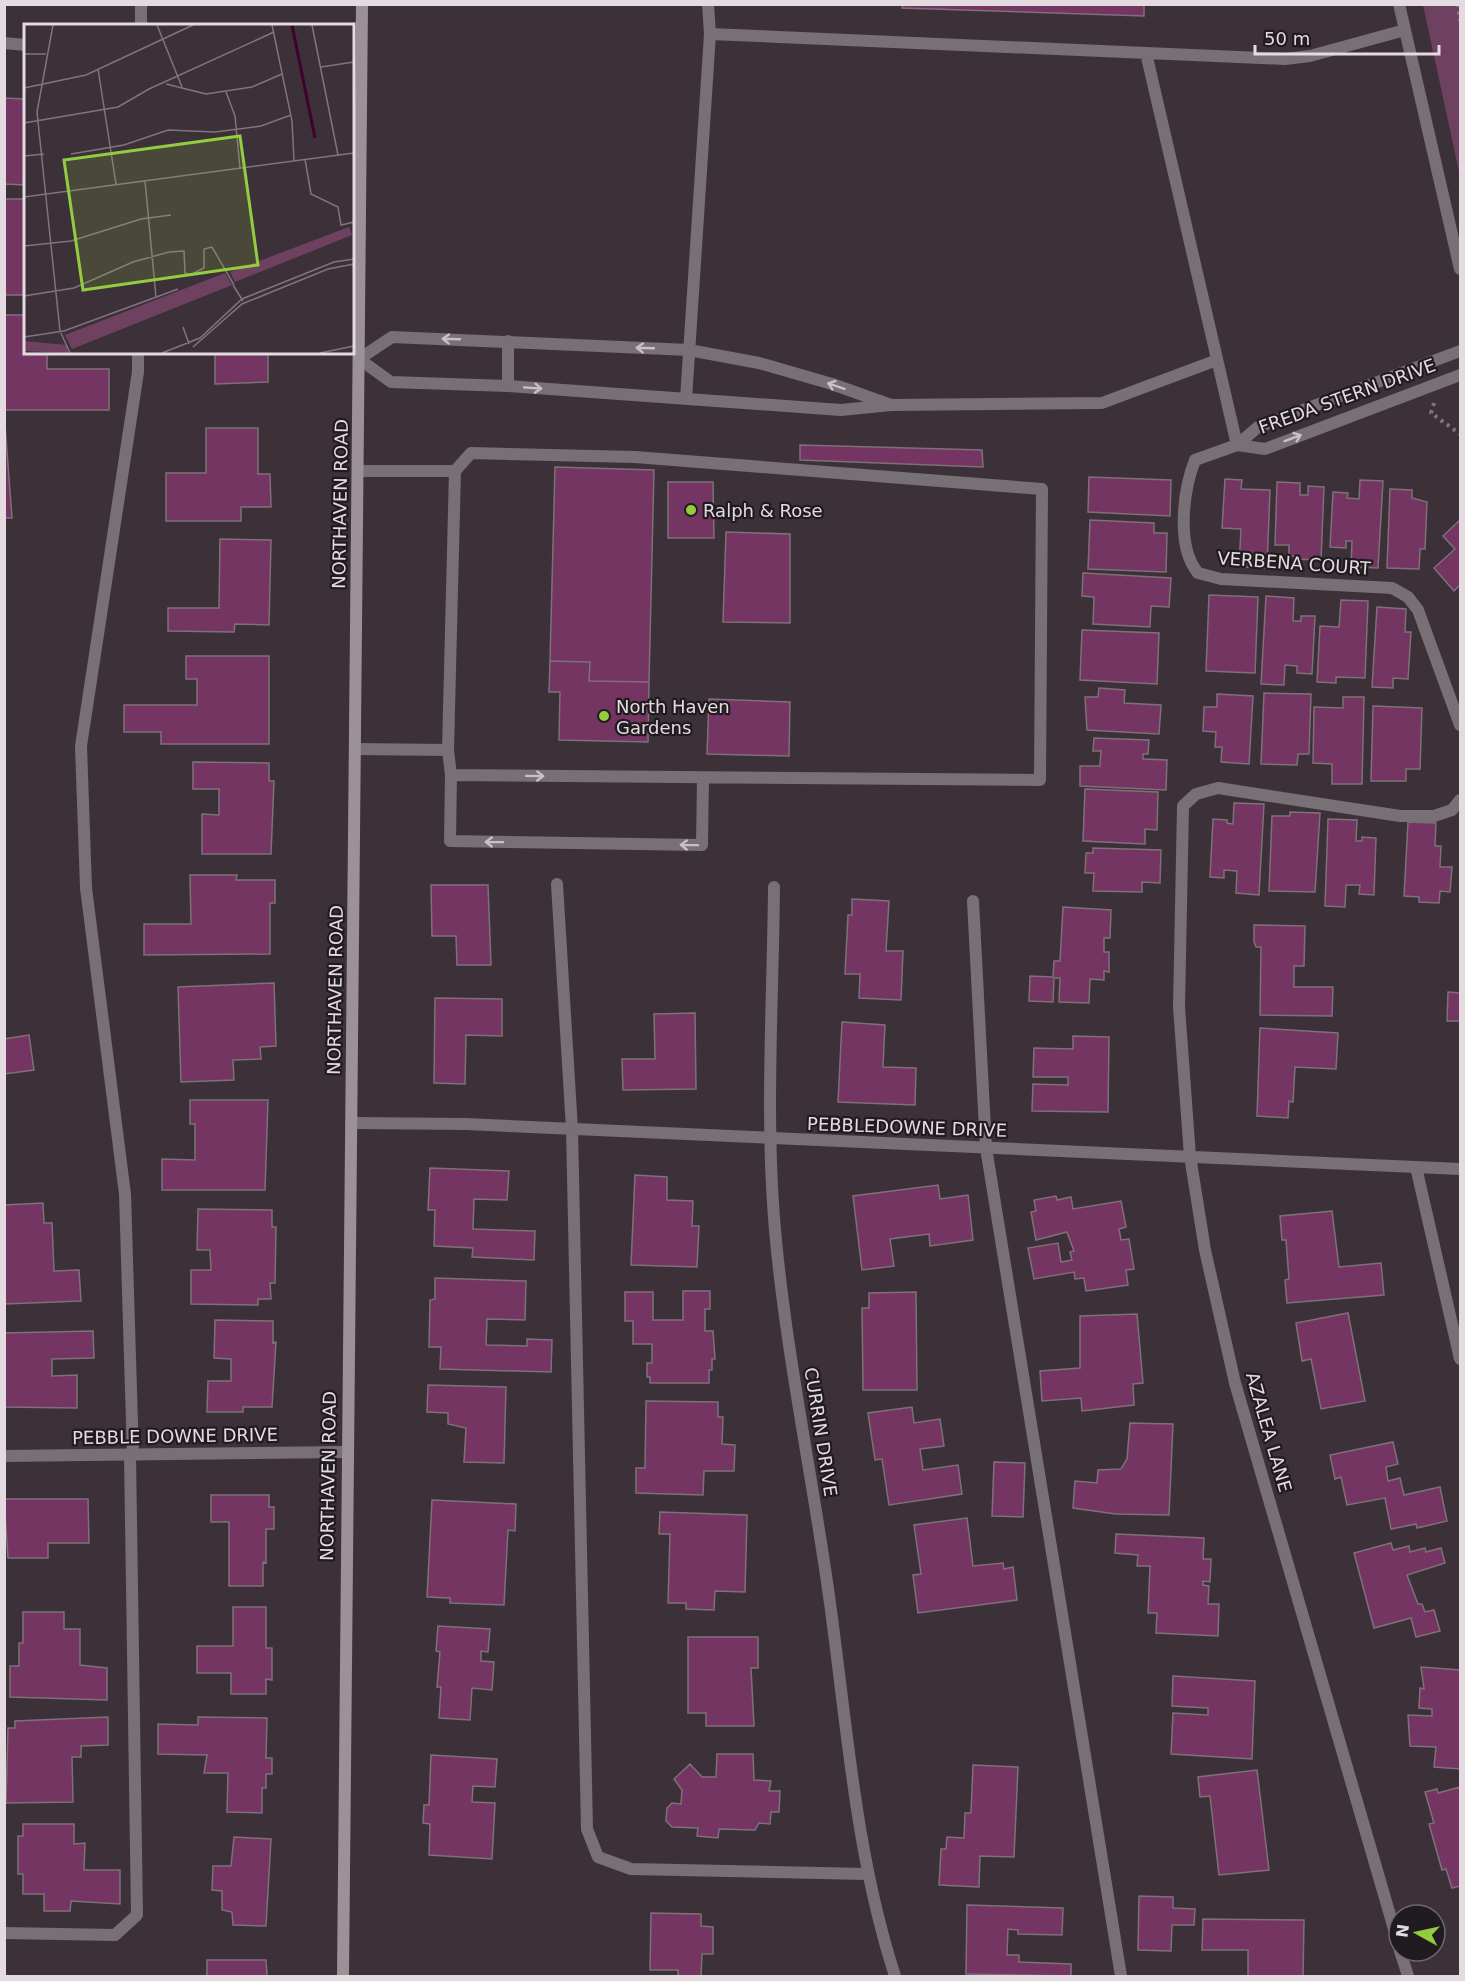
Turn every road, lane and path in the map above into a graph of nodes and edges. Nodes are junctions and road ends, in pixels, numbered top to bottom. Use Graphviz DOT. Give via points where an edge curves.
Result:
graph roads {
  1 [pos="141,4"];
  2 [pos="362,4"];
  3 [pos="708,4"];
  4 [pos="1399,4"];
  5 [pos="1458,4"];
  6 [pos="1461,21"];
  7 [pos="141,24"];
  8 [pos="1405,30"];
  9 [pos="710,34"];
  10 [pos="4,43"];
  11 [pos="24,45"];
  12 [pos="357,53"];
  13 [pos="1146,53"];
  14 [pos="1461,269"];
  15 [pos="508,341"];
  16 [pos="689,350"];
  17 [pos="1461,351"];
  18 [pos="138,354"];
  19 [pos="359,359"];
  20 [pos="1217,360"];
  21 [pos="1461,375"];
  22 [pos="1440,382"];
  23 [pos="508,386"];
  24 [pos="686,399"];
  25 [pos="891,405"];
  26 [pos="1461,434"];
  27 [pos="1237,445"];
  28 [pos="358,471"];
  29 [pos="455,471"];
  30 [pos="1461,725"];
  31 [pos="355,749"];
  32 [pos="448,750"];
  33 [pos="451,775"];
  34 [pos="703,778"];
  35 [pos="1461,800"];
  36 [pos="557,884"];
  37 [pos="774,887"];
  38 [pos="973,901"];
  39 [pos="351,1123"];
  40 [pos="572,1129"];
  41 [pos="770,1139"];
  42 [pos="986,1148"];
  43 [pos="1190,1156"];
  44 [pos="1416,1167"];
  45 [pos="1461,1169"];
  46 [pos="1461,1359"];
  47 [pos="346,1452"];
  48 [pos="131,1455"];
  49 [pos="4,1456"];
  50 [pos="866,1874"];
  51 [pos="1387,1905"];
  52 [pos="4,1933"];
  53 [pos="343,1977"];
  54 [pos="895,1977"];
  55 [pos="1121,1977"];
  1 -- 7 [label="street"];
  2 -- 12 [label="street, NORTHAVEN ROAD"];
  3 -- 9 [label="street"];
  4 -- 8 [label="street"];
  5 -- 6 [label="path"];
  8 -- 13 [label="street" via="1285,59"];
  8 -- 14 [label="street"];
  9 -- 13 [label="street"];
  9 -- 16 [label="street"];
  10 -- 11 [label="street"];
  12 -- 19 [label="street, NORTHAVEN ROAD"];
  13 -- 20 [label="street"];
  16 -- 15 [label="street, one-way"];
  15 -- 19 [label="street, one-way" via="392,337"];
  15 -- 23 [label="street"];
  16 -- 24 [label="street"];
  25 -- 16 [label="street, one-way" via="759,363"];
  17 -- 27 [label="street, FREDA STERN DRIVE" via="1258,427"];
  18 -- 48 [label="street" via="81,746 86,888 125,1194"];
  19 -- 23 [label="street" via="391,382"];
  19 -- 28 [label="street, NORTHAVEN ROAD"];
  20 -- 25 [label="street" via="1102,403"];
  20 -- 27 [label="street"];
  21 -- 22 [label="street, FREDA STERN DRIVE"];
  22 -- 26 [label="path" via="1431,413"];
  27 -- 22 [label="street, FREDA STERN DRIVE, one-way" via="1265,449"];
  23 -- 24 [label="street, one-way"];
  24 -- 25 [label="street" via="841,410"];
  27 -- 30 [label="street, VERBENA COURT" via="1195,460 1186,484 1190,564 1198,573 1221,579 1392,588 1408,597 1418,610"];
  28 -- 29 [label="street"];
  28 -- 31 [label="street, NORTHAVEN ROAD"];
  29 -- 32 [label="street"];
  29 -- 34 [label="street" via="471,453 497,452 635,457 1042,489 1040,780"];
  31 -- 32 [label="street"];
  31 -- 39 [label="street, NORTHAVEN ROAD"];
  32 -- 33 [label="street"];
  33 -- 34 [label="street, one-way"];
  34 -- 33 [label="street, one-way" via="702,845 450,841"];
  35 -- 43 [label="street, AZALEA LANE" via="1452,810 1434,816 1400,816 1218,788 1196,794 1183,806 1179,1007"];
  36 -- 40 [label="street"];
  37 -- 41 [label="street, CURRIN DRIVE"];
  38 -- 42 [label="street"];
  39 -- 40 [label="street, PEBBLEDOWNE DRIVE"];
  39 -- 47 [label="street, NORTHAVEN ROAD"];
  40 -- 41 [label="street, PEBBLEDOWNE DRIVE"];
  40 -- 50 [label="street" via="586,1829 597,1857 631,1869"];
  41 -- 42 [label="street, PEBBLEDOWNE DRIVE"];
  41 -- 50 [label="street, CURRIN DRIVE" via="786,1322"];
  42 -- 43 [label="street, PEBBLEDOWNE DRIVE"];
  42 -- 55 [label="street"];
  43 -- 44 [label="street, PEBBLEDOWNE DRIVE"];
  43 -- 51 [label="street, AZALEA LANE" via="1205,1250 1235,1383"];
  44 -- 45 [label="street, PEBBLEDOWNE DRIVE"];
  44 -- 46 [label="street"];
  47 -- 48 [label="street, PEBBLE DOWNE DRIVE"];
  47 -- 53 [label="street, NORTHAVEN ROAD"];
  48 -- 49 [label="street, PEBBLE DOWNE DRIVE"];
  48 -- 52 [label="street" via="137,1915 116,1935"];
  50 -- 54 [label="street, CURRIN DRIVE"];
}
